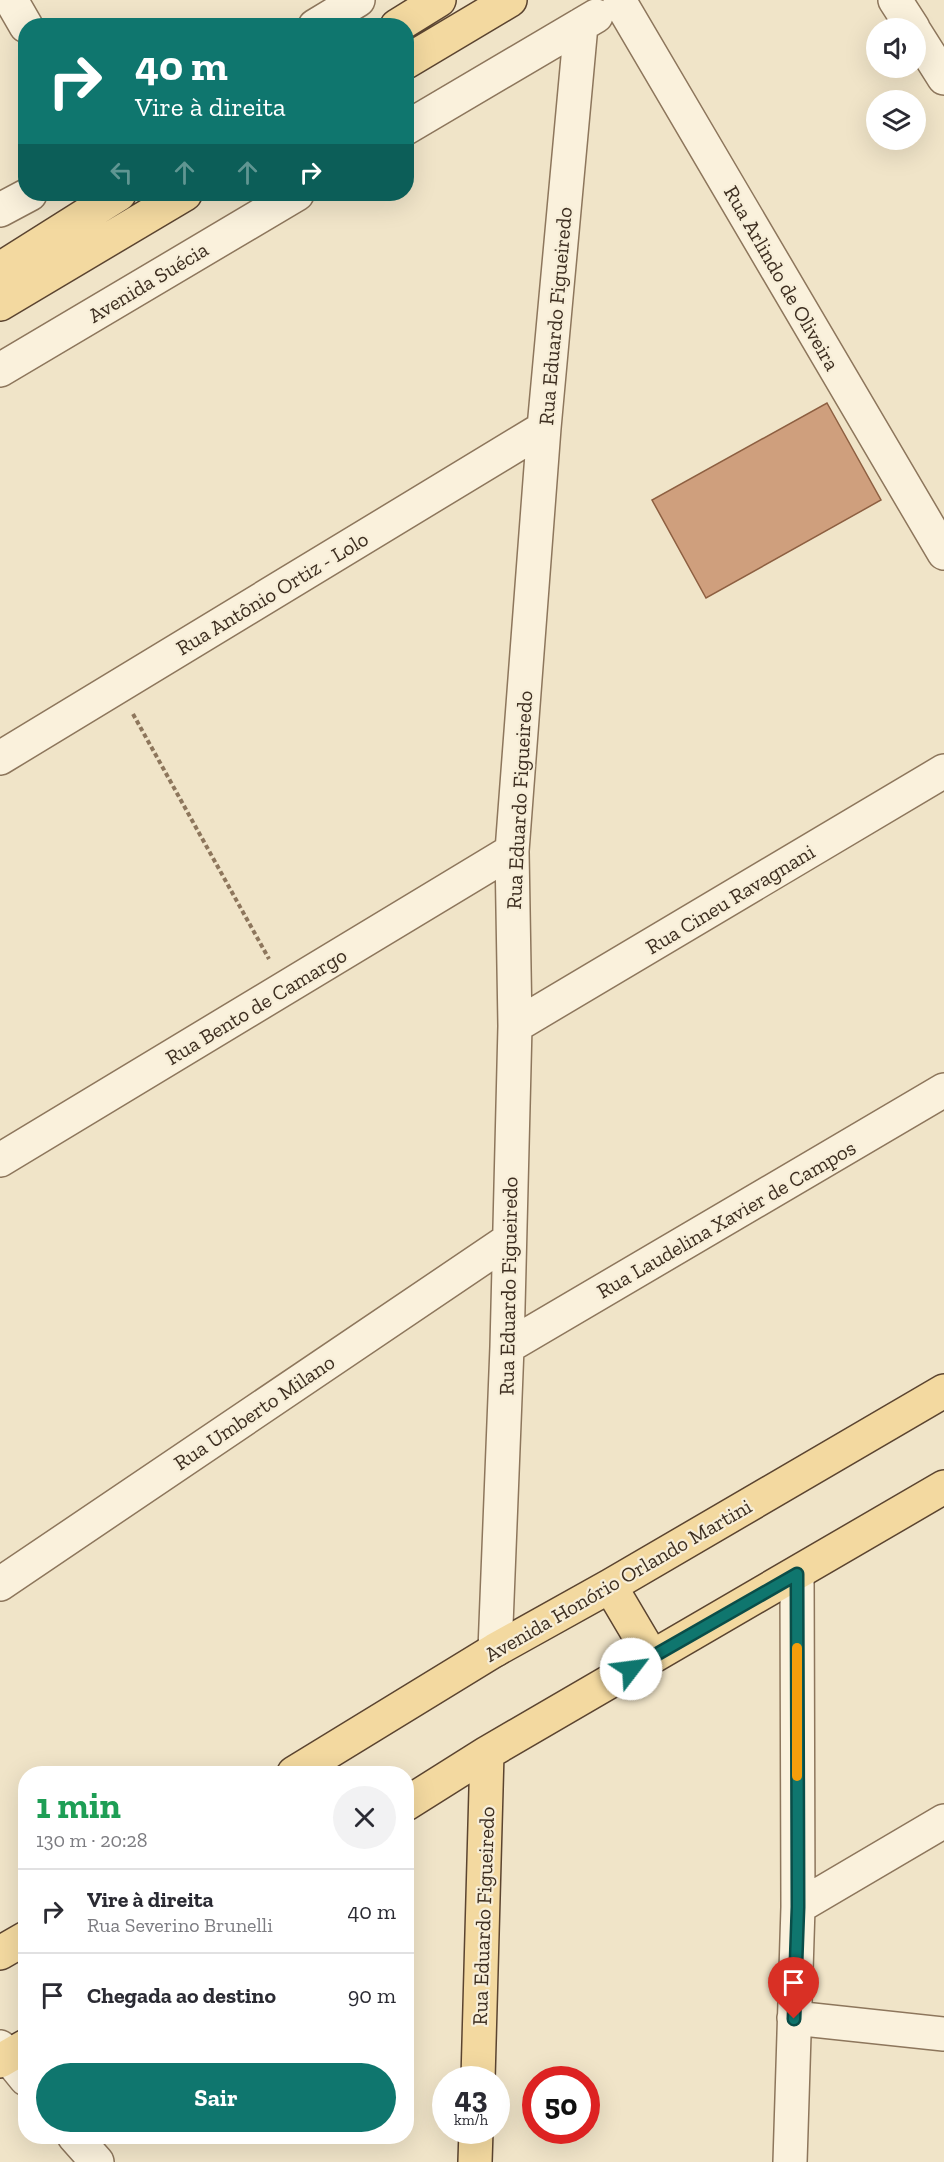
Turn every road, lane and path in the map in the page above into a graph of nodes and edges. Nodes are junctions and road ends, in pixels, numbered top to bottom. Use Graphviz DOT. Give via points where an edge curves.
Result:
graph roads {
  1 [pos="11,0"];
  2 [pos="358,0"];
  3 [pos="439,0"];
  4 [pos="510,0"];
  5 [pos="895,0"];
  6 [pos="622,1"];
  7 [pos="21,18"];
  8 [pos="328,18"];
  9 [pos="410,18"];
  10 [pos="906,18"];
  11 [pos="581,25"];
  12 [pos="926,49"];
  13 [pos="414,57"];
  14 [pos="944,78"];
  15 [pos="414,123"];
  16 [pos="18,200"];
  17 [pos="108,201"];
  18 [pos="173,201"];
  19 [pos="285,201"];
  20 [pos="0,210"];
  21 [pos="0,269"];
  22 [pos="0,304"];
  23 [pos="0,370"];
  24 [pos="544,428"];
  25 [pos="944,553"];
  26 [pos="118,686"];
  27 [pos="0,758"];
  28 [pos="944,771"];
  29 [pos="512,851"];
  30 [pos="286,989"];
  31 [pos="515,1026"];
  32 [pos="944,1090"];
  33 [pos="0,1160"];
  34 [pos="508,1240"];
  35 [pos="507,1347"];
  36 [pos="944,1391"];
  37 [pos="944,1487"];
  38 [pos="797,1574"];
  39 [pos="0,1584"];
  40 [pos="610,1586"];
  41 [pos="495,1650"];
  42 [pos="652,1657"];
  43 [pos="487,1753"];
  44 [pos="305,1766"];
  45 [pos="414,1799"];
  46 [pos="944,1821"];
  47 [pos="798,1907"];
  48 [pos="18,1943"];
  49 [pos="0,1953"];
  50 [pos="794,2019"];
  51 [pos="944,2034"];
  52 [pos="478,2066"];
  53 [pos="81,2144"];
  54 [pos="476,2144"];
  55 [pos="97,2162"];
  56 [pos="475,2162"];
  57 [pos="790,2162"];
  1 -- 7 [label="street"];
  2 -- 8 [label="street"];
  3 -- 9 [label="main road"];
  4 -- 13 [label="main road"];
  5 -- 10 [label="street"];
  6 -- 11 [label="street"];
  6 -- 25 [label="street, Rua Arlindo de Oliveira"];
  11 -- 15 [label="street"];
  11 -- 24 [label="street, Rua Eduardo Figueiredo"];
  12 -- 14 [label="street"];
  16 -- 20 [label="street"];
  17 -- 21 [label="main road"];
  18 -- 22 [label="main road"];
  19 -- 23 [label="street, Avenida Suécia"];
  24 -- 26 [label="street, Rua Antônio Ortiz - Lolo"];
  24 -- 29 [label="street, Rua Eduardo Figueiredo"];
  26 -- 27 [label="street, Rua Antônio Ortiz - Lolo"];
  26 -- 30 [label="path"];
  28 -- 31 [label="street, Rua Cineu Ravagnani"];
  29 -- 30 [label="street, Rua Bento de Camargo"];
  29 -- 31 [label="street, Rua Eduardo Figueiredo"];
  30 -- 33 [label="street, Rua Bento de Camargo"];
  31 -- 34 [label="street, Rua Eduardo Figueiredo"];
  32 -- 35 [label="street, Rua Laudelina Xavier de Campos"];
  34 -- 35 [label="street, Rua Eduardo Figueiredo"];
  34 -- 39 [label="street, Rua Umberto Milano"];
  35 -- 41 [label="street, Rua Eduardo Figueiredo"];
  36 -- 40 [label="main road, Avenida Honório Orlando Martini"];
  37 -- 38 [label="main road"];
  38 -- 42 [label="main road"];
  38 -- 47 [label="street"];
  40 -- 41 [label="main road, Avenida Honório Orlando Martini"];
  40 -- 42 [label="main road"];
  41 -- 44 [label="main road, Avenida Honório Orlando Martini"];
  42 -- 43 [label="main road"];
  43 -- 45 [label="main road"];
  43 -- 52 [label="main road, Rua Eduardo Figueiredo"];
  46 -- 47 [label="street"];
  47 -- 50 [label="street"];
  48 -- 49 [label="main road"];
  50 -- 51 [label="street"];
  50 -- 57 [label="street"];
  53 -- 55 [label="street"];
  54 -- 56 [label="main road"];
}
